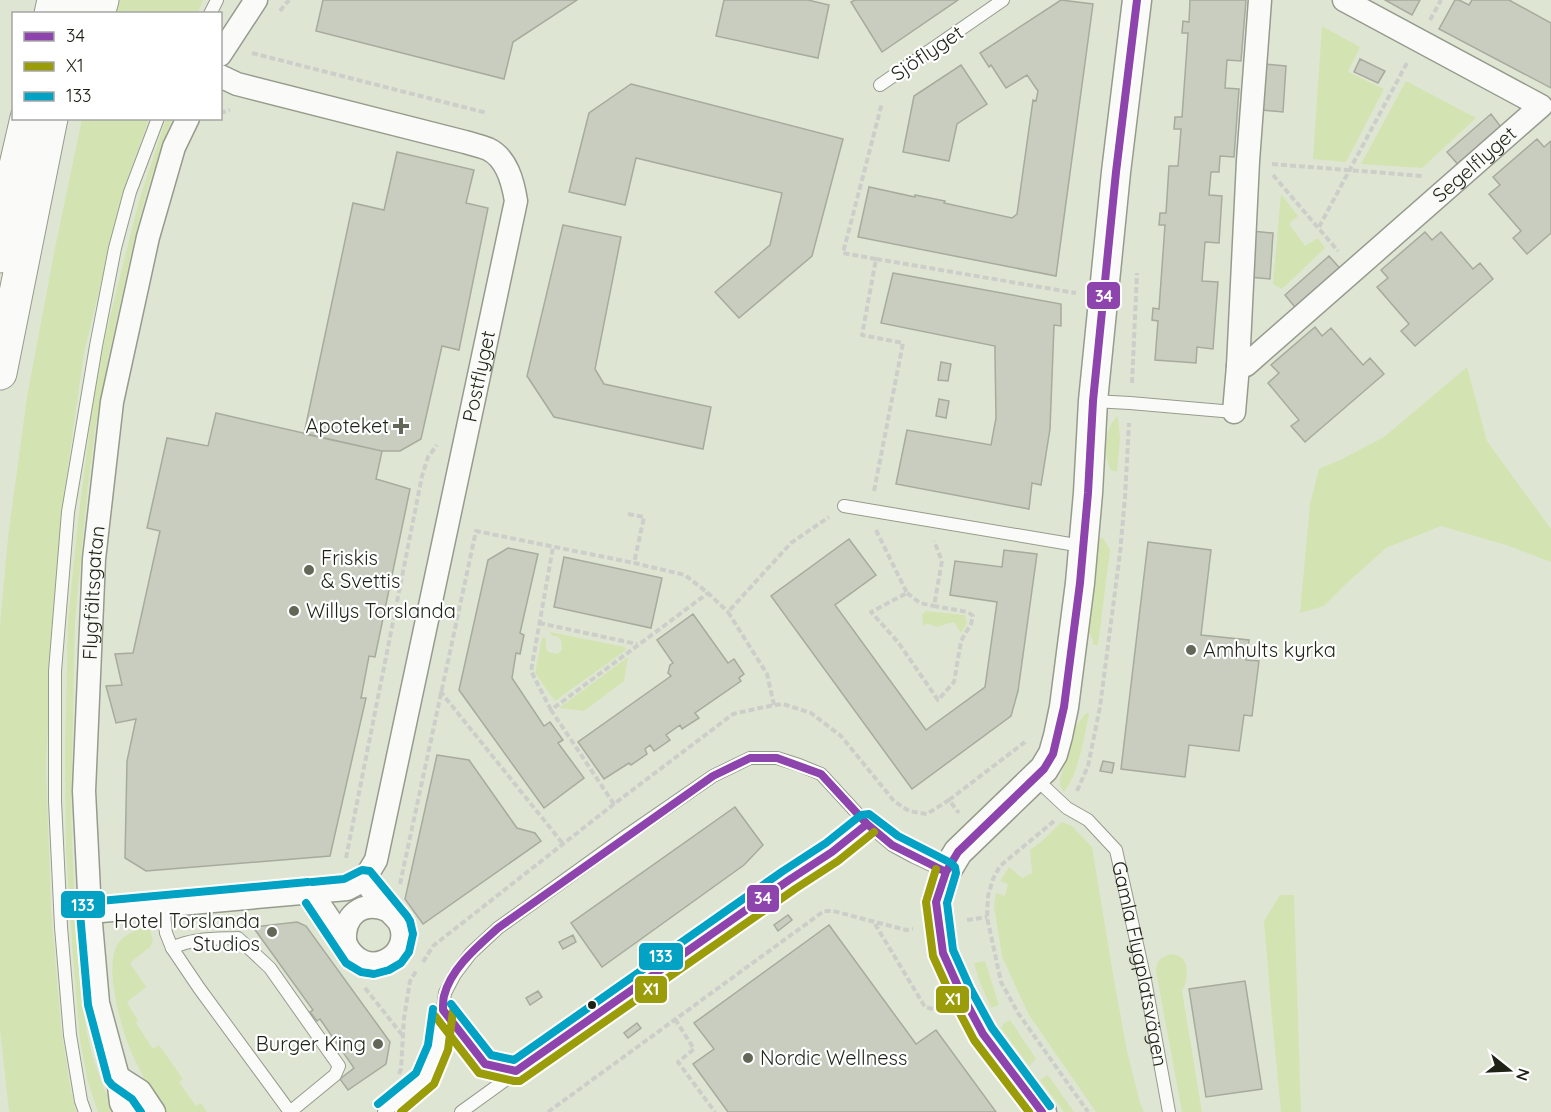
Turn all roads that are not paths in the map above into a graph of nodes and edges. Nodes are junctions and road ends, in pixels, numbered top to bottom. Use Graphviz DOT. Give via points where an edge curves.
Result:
graph roads {
  1 [pos="256,0"];
  2 [pos="1003,0"];
  3 [pos="1137,0"];
  4 [pos="1260,0"];
  5 [pos="1344,0"];
  6 [pos="222,52"];
  7 [pos="222,77"];
  8 [pos="884,82"];
  9 [pos="27,120"];
  10 [pos="51,120"];
  11 [pos="65,120"];
  12 [pos="157,120"];
  13 [pos="187,120"];
  14 [pos="35,194"];
  15 [pos="0,256"];
  16 [pos="1238,366"];
  17 [pos="0,373"];
  18 [pos="1093,401"];
  19 [pos="1234,412"];
  20 [pos="844,506"];
  21 [pos="1082,546"];
  22 [pos="1036,779"];
  23 [pos="867,824"];
  24 [pos="946,872"];
  25 [pos="364,880"];
  26 [pos="311,892"];
  27 [pos="163,906"];
  28 [pos="387,910"];
  29 [pos="90,912"];
  30 [pos="345,942"];
  31 [pos="172,948"];
  32 [pos="443,1010"];
  33 [pos="516,1071"];
  34 [pos="118,1077"];
  35 [pos="85,1112"];
  36 [pos="126,1112"];
  37 [pos="154,1112"];
  38 [pos="290,1112"];
  39 [pos="384,1112"];
  40 [pos="461,1112"];
  41 [pos="1042,1112"];
  42 [pos="1169,1112"];
  1 -- 6 [label="street"];
  2 -- 8 [label="lane, Sjöflyget"];
  3 -- 18 [label="street"];
  4 -- 16 [label="street" via="1255,162"];
  5 -- 16 [label="street, Segelflyget" via="1541,106 1246,365"];
  7 -- 25 [label="street, Postflyget" via="490,150 512,179 516,201 376,860"];
  9 -- 15 [label="main road"];
  10 -- 14 [label="main road"];
  11 -- 14 [label="main road"];
  12 -- 35 [label="lane" via="130,192 96,346 68,512 55,671 55,801 61,927 70,1035"];
  13 -- 29 [label="street, Flygfältsgatan" via="174,147 148,237 112,402 94,559 89,651 84,791"];
  14 -- 17 [label="main road"];
  16 -- 19 [label="street"];
  18 -- 19 [label="lane"];
  18 -- 21 [label="street"];
  20 -- 21 [label="lane"];
  21 -- 22 [label="street" via="1060,726 1053,754"];
  22 -- 24 [label="street" via="958,852"];
  22 -- 42 [label="lane, Gamla Flygplatsvägen" via="1066,808 1088,820 1116,850"];
  23 -- 24 [label="lane" via="892,845"];
  23 -- 32 [label="lane" via="820,774 777,758 750,758 713,776 498,928 455,974 445,993"];
  23 -- 33 [label="lane"];
  24 -- 41 [label="street" via="936,902 943,953 983,1034"];
  25 -- 26 [label="street" via="347,889"];
  25 -- 28 [label="street"];
  26 -- 27 [label="street"];
  26 -- 30 [label="street"];
  27 -- 29 [label="street"];
  27 -- 31 [label="lane"];
  28 -- 30 [label="street" via="368,906 352,915 344,933"];
  28 -- 30 [label="street" via="395,915 402,933 398,951 391,958 382,963 363,963"];
  29 -- 34 [label="street, Flygfältsgatan" via="98,1003"];
  31 -- 38 [label="lane"];
  31 -- 38 [label="lane" via="197,940 237,938 270,968 339,1066 335,1075"];
  32 -- 33 [label="lane" via="485,1064"];
  32 -- 39 [label="lane" via="438,1048 425,1079"];
  33 -- 40 [label="lane"];
  34 -- 36 [label="street, Flygfältsgatan"];
  34 -- 37 [label="street" via="140,1091"];
}
